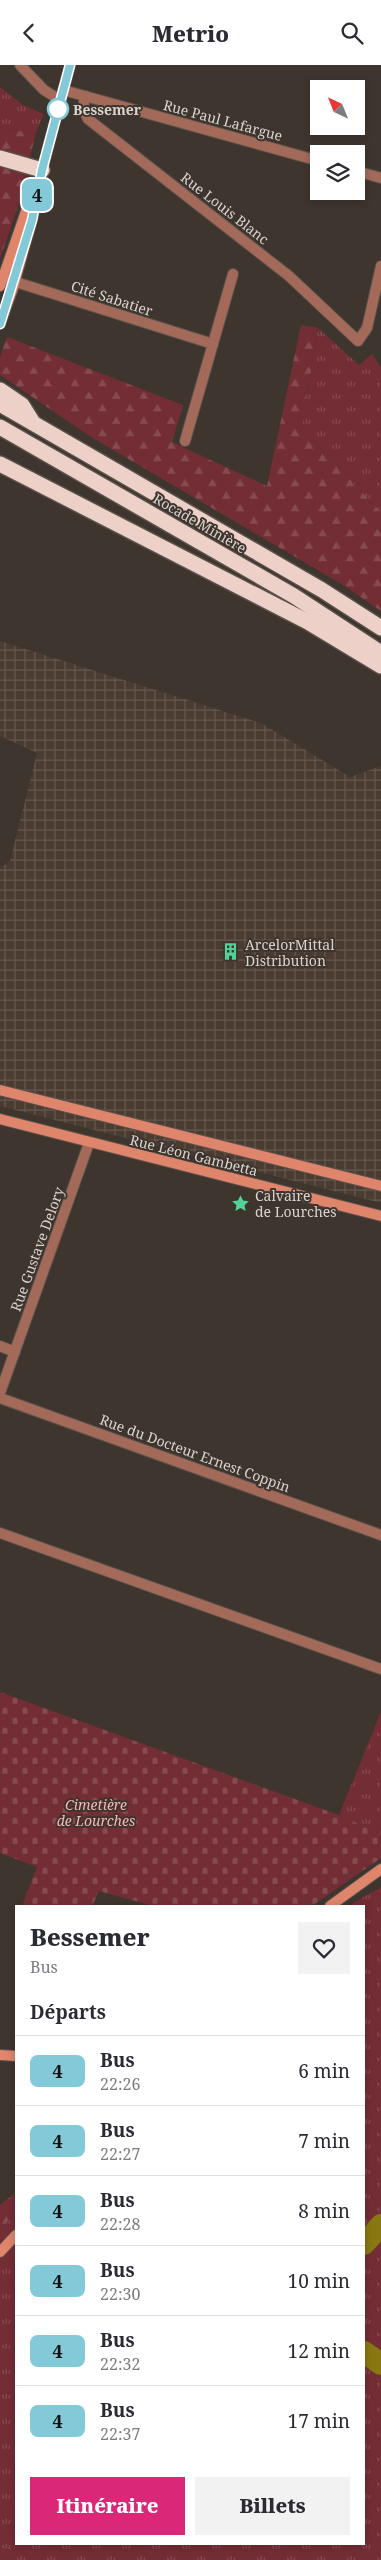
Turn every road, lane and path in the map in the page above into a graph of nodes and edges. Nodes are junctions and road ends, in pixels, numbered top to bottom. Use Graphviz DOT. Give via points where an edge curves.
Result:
graph roads {
  1 [pos="20,65"];
  2 [pos="70,65"];
  3 [pos="62,95"];
  4 [pos="85,96"];
  5 [pos="0,158"];
  6 [pos="310,158"];
  7 [pos="42,170"];
  8 [pos="365,174"];
  9 [pos="381,178"];
  10 [pos="381,266"];
  11 [pos="233,274"];
  12 [pos="15,281"];
  13 [pos="1,282"];
  14 [pos="0,324"];
  15 [pos="213,344"];
  16 [pos="0,390"];
  17 [pos="0,404"];
  18 [pos="34,424"];
  19 [pos="0,427"];
  20 [pos="186,441"];
  21 [pos="0,464"];
  22 [pos="381,628"];
  23 [pos="381,653"];
  24 [pos="381,666"];
  25 [pos="0,1091"];
  26 [pos="0,1119"];
  27 [pos="89,1143"];
  28 [pos="381,1186"];
  29 [pos="381,1216"];
  30 [pos="0,1346"];
  31 [pos="15,1351"];
  32 [pos="0,1393"];
  33 [pos="0,1398"];
  34 [pos="0,1533"];
  35 [pos="381,1535"];
  36 [pos="381,1669"];
  37 [pos="381,1869"];
  38 [pos="331,1905"];
  39 [pos="0,2055"];
  40 [pos="15,2056"];
  41 [pos="15,2236"];
  42 [pos="0,2252"];
  1 -- 3 [label="street" via="44,89"];
  2 -- 3 [label="street"];
  3 -- 4 [label="street, Rue Paul Lafargue"];
  3 -- 7 [label="street"];
  4 -- 6 [label="street, Rue Paul Lafargue"];
  4 -- 10 [label="street, Rue Louis Blanc" via="83,109 88,119 284,272 358,341 367,328"];
  5 -- 7 [label="highway"];
  7 -- 12 [label="street"];
  7 -- 13 [label="street"];
  8 -- 9 [label="street"];
  11 -- 15 [label="street"];
  12 -- 13 [label="street, Cité Sabatier"];
  12 -- 14 [label="street"];
  12 -- 15 [label="street, Cité Sabatier"];
  15 -- 20 [label="street"];
  16 -- 18 [label="highway" via="22,405"];
  17 -- 18 [label="highway, Rocade Minière"];
  18 -- 22 [label="highway, Rocade Minière" via="330,595"];
  19 -- 23 [label="highway, Rocade Minière" via="294,596"];
  21 -- 24 [label="highway" via="315,625"];
  25 -- 28 [label="street"];
  26 -- 27 [label="street, Rue Léon Gambetta"];
  27 -- 29 [label="street, Rue Léon Gambetta"];
  27 -- 31 [label="street, Rue Gustave Delory"];
  30 -- 31 [label="street"];
  31 -- 32 [label="street, Rue Gustave Delory"];
  33 -- 35 [label="street, Rue du Docteur Ernest Coppin"];
  34 -- 36 [label="street"];
  37 -- 38 [label="street"];
  39 -- 40 [label="street"];
  41 -- 42 [label="street"];
}
